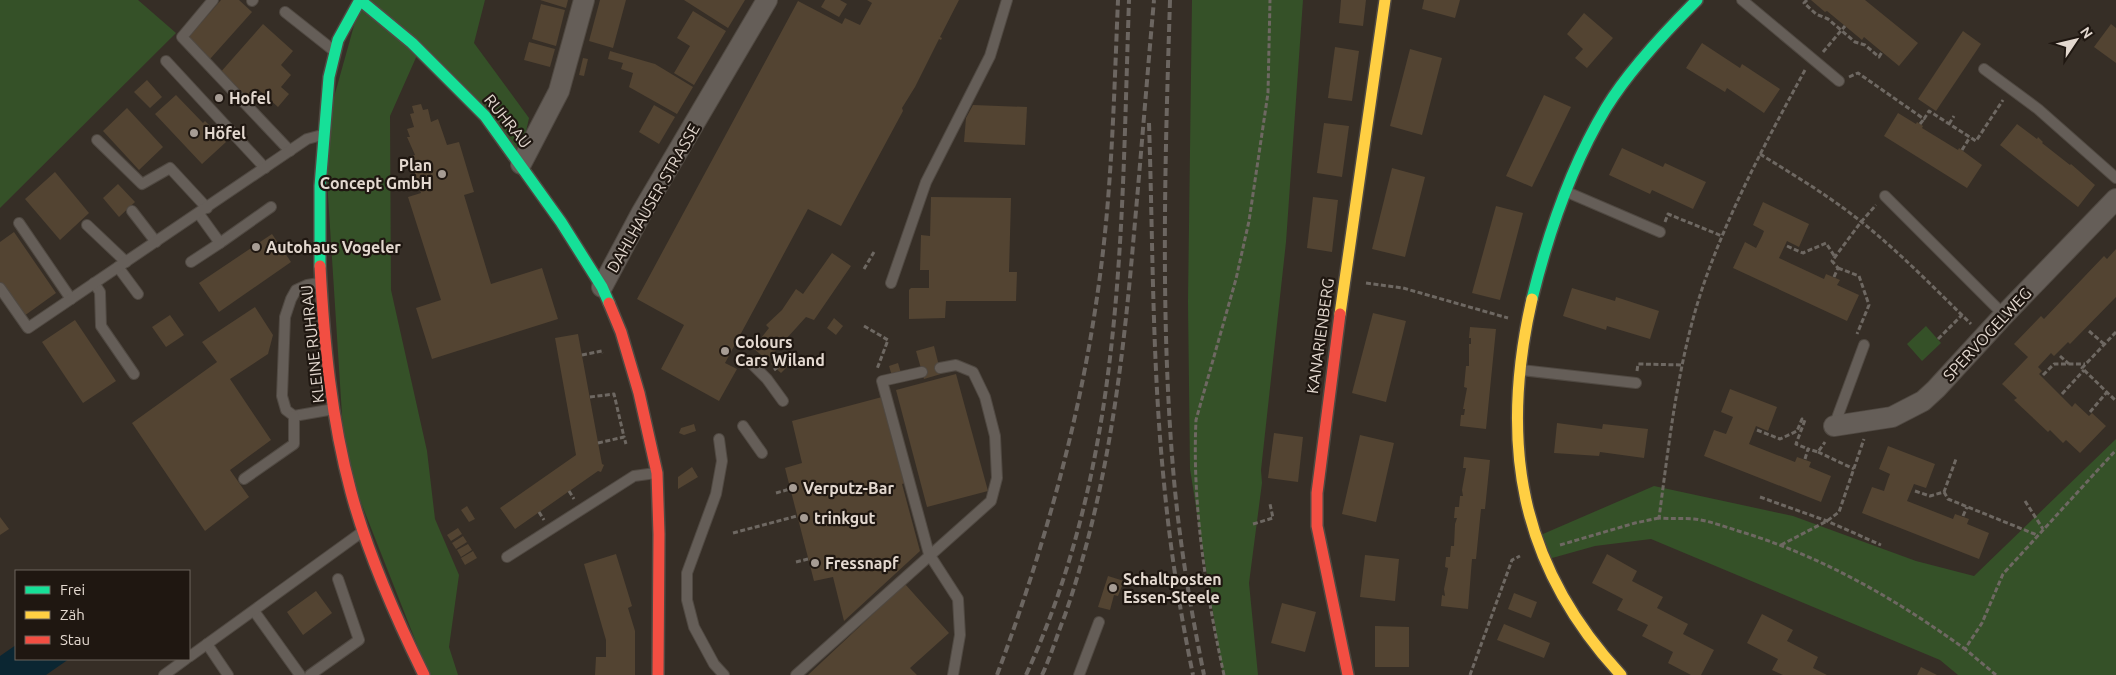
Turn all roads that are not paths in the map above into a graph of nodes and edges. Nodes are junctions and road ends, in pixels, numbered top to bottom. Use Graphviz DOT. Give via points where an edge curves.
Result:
graph roads {
  1 [pos="213,0"];
  2 [pos="360,0"];
  3 [pos="584,0"];
  4 [pos="767,0"];
  5 [pos="1007,0"];
  6 [pos="1385,0"];
  7 [pos="1697,0"];
  8 [pos="1742,0"];
  9 [pos="285,12"];
  10 [pos="334,51"];
  11 [pos="166,61"];
  12 [pos="1984,69"];
  13 [pos="1839,81"];
  14 [pos="323,134"];
  15 [pos="97,140"];
  16 [pos="290,151"];
  17 [pos="521,164"];
  18 [pos="264,168"];
  19 [pos="2116,178"];
  20 [pos="1566,191"];
  21 [pos="1885,196"];
  22 [pos="2116,199"];
  23 [pos="271,207"];
  24 [pos="132,211"];
  25 [pos="203,211"];
  26 [pos="20,223"];
  27 [pos="87,225"];
  28 [pos="1660,232"];
  29 [pos="156,242"];
  30 [pos="220,243"];
  31 [pos="191,262"];
  32 [pos="122,264"];
  33 [pos="322,282"];
  34 [pos="94,283"];
  35 [pos="891,283"];
  36 [pos="602,287"];
  37 [pos="0,288"];
  38 [pos="138,294"];
  39 [pos="71,298"];
  40 [pos="2004,315"];
  41 [pos="1864,346"];
  42 [pos="750,362"];
  43 [pos="940,368"];
  44 [pos="1520,369"];
  45 [pos="922,372"];
  46 [pos="134,374"];
  47 [pos="1636,383"];
  48 [pos="783,401"];
  49 [pos="334,409"];
  50 [pos="294,416"];
  51 [pos="743,426"];
  52 [pos="1834,426"];
  53 [pos="719,439"];
  54 [pos="762,453"];
  55 [pos="657,473"];
  56 [pos="244,479"];
  57 [pos="363,532"];
  58 [pos="929,554"];
  59 [pos="507,558"];
  60 [pos="338,578"];
  61 [pos="254,611"];
  62 [pos="1099,622"];
  63 [pos="207,644"];
  64 [pos="190,657"];
  65 [pos="185,660"];
  66 [pos="422,674"];
  67 [pos="164,675"];
  68 [pos="228,675"];
  69 [pos="300,675"];
  70 [pos="310,675"];
  71 [pos="658,675"];
  72 [pos="724,675"];
  73 [pos="796,675"];
  74 [pos="953,675"];
  75 [pos="1079,675"];
  76 [pos="1348,675"];
  77 [pos="1621,675"];
  1 -- 16 [label="lane" via="182,38"];
  2 -- 10 [label="street, KLEINE RUHRAU"];
  2 -- 17 [label="street, RUHRAU" via="390,22 452,81 485,116"];
  3 -- 17 [label="street" via="559,92"];
  4 -- 36 [label="street, DAHLHAUSER STRASSE" via="642,212"];
  5 -- 35 [label="lane" via="990,56 926,182"];
  6 -- 76 [label="street, KANARIENBERG" via="1316,493 1317,526"];
  7 -- 20 [label="street" via="1647,53 1604,111"];
  8 -- 13 [label="lane"];
  9 -- 10 [label="lane"];
  10 -- 14 [label="street, KLEINE RUHRAU"];
  11 -- 18 [label="lane"];
  12 -- 19 [label="lane" via="2038,109"];
  14 -- 16 [label="lane"];
  14 -- 33 [label="street, KLEINE RUHRAU"];
  15 -- 25 [label="lane" via="142,184 170,168"];
  16 -- 18 [label="lane"];
  17 -- 36 [label="street, RUHRAU"];
  18 -- 25 [label="lane"];
  20 -- 28 [label="lane"];
  20 -- 44 [label="street" via="1545,250"];
  21 -- 40 [label="lane"];
  22 -- 40 [label="street, SPERVOGELWEG"];
  23 -- 30 [label="lane"];
  24 -- 29 [label="lane"];
  25 -- 29 [label="lane"];
  25 -- 30 [label="lane"];
  26 -- 39 [label="lane"];
  27 -- 32 [label="lane"];
  29 -- 32 [label="lane"];
  30 -- 31 [label="lane"];
  32 -- 34 [label="lane"];
  32 -- 38 [label="lane"];
  33 -- 49 [label="street, KLEINE RUHRAU"];
  33 -- 50 [label="lane" via="296,290 285,317 282,396 286,410"];
  34 -- 39 [label="lane"];
  34 -- 46 [label="lane" via="100,292 101,326"];
  36 -- 55 [label="street, DAHLHAUSER STRASSE" via="621,332 639,392"];
  37 -- 39 [label="lane" via="28,328"];
  40 -- 52 [label="street, SPERVOGELWEG" via="1923,401 1892,417"];
  41 -- 52 [label="lane"];
  42 -- 48 [label="lane"];
  43 -- 58 [label="lane" via="956,364 973,372 985,397 995,436 997,478 991,501"];
  44 -- 47 [label="lane"];
  44 -- 77 [label="street" via="1516,410 1520,465 1538,548 1559,594 1581,629"];
  45 -- 58 [label="lane" via="882,381"];
  49 -- 50 [label="lane"];
  49 -- 57 [label="street, KLEINE RUHRAU" via="341,465"];
  50 -- 56 [label="lane" via="294,444"];
  51 -- 54 [label="lane"];
  53 -- 72 [label="lane" via="722,461 716,494 687,573 687,600 694,627 714,664"];
  55 -- 59 [label="lane" via="634,476"];
  55 -- 71 [label="street, DAHLHAUSER STRASSE"];
  57 -- 61 [label="lane"];
  57 -- 66 [label="street, KLEINE RUHRAU"];
  58 -- 73 [label="lane"];
  58 -- 74 [label="lane" via="958,599 960,635"];
  60 -- 70 [label="lane" via="360,640"];
  61 -- 63 [label="lane"];
  61 -- 69 [label="lane"];
  62 -- 75 [label="lane"];
  63 -- 64 [label="lane"];
  63 -- 68 [label="lane"];
  65 -- 67 [label="lane"];
}
